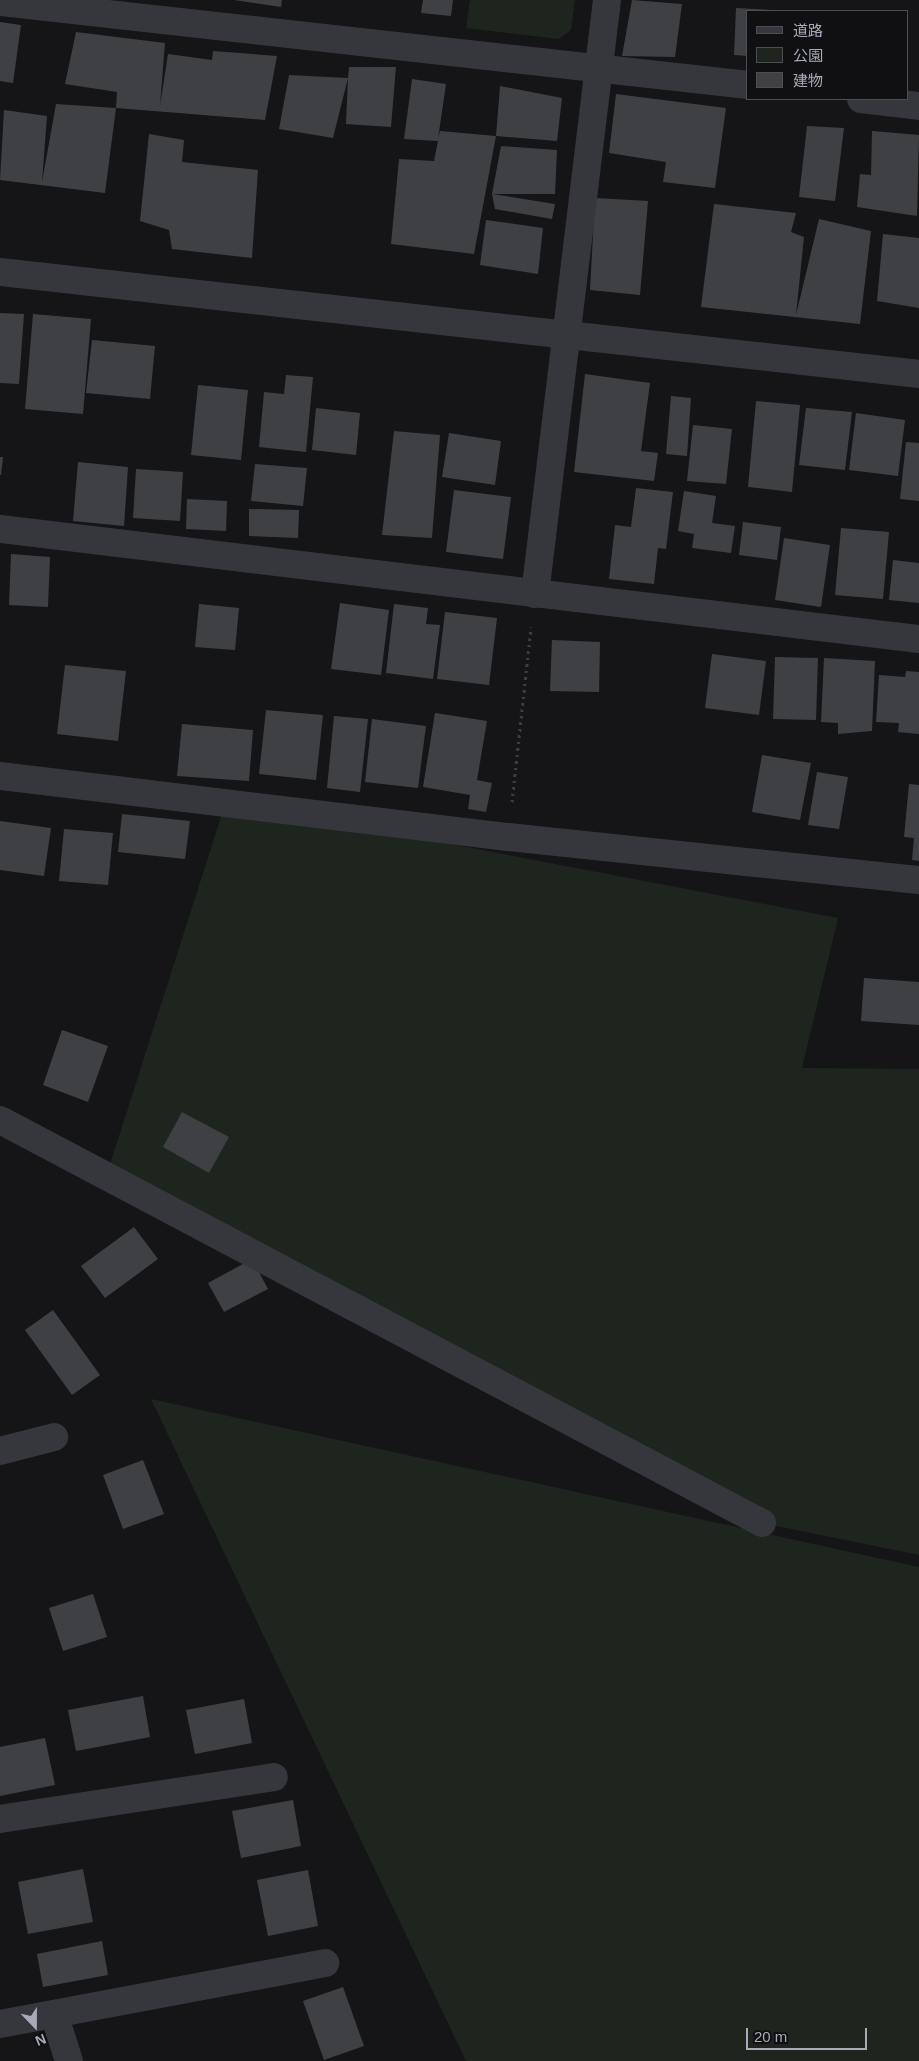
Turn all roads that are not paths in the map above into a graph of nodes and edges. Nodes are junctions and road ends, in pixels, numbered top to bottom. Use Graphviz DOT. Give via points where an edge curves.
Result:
graph roads {
  1 [pos="607,0"];
  2 [pos="0,2"];
  3 [pos="600,67"];
  4 [pos="746,85"];
  5 [pos="869,100"];
  6 [pos="919,106"];
  7 [pos="0,272"];
  8 [pos="564,335"];
  9 [pos="919,374"];
  10 [pos="0,529"];
  11 [pos="535,594"];
  12 [pos="919,639"];
  13 [pos="0,776"];
  14 [pos="919,880"];
  15 [pos="0,1120"];
  16 [pos="54,1437"];
  17 [pos="0,1451"];
  18 [pos="762,1523"];
  19 [pos="274,1777"];
  20 [pos="0,1819"];
  21 [pos="325,1963"];
  22 [pos="54,2014"];
  23 [pos="0,2024"];
  24 [pos="69,2061"];
  1 -- 3 [label="street"];
  2 -- 3 [label="street"];
  3 -- 4 [label="street"];
  3 -- 8 [label="street"];
  5 -- 6 [label="street"];
  7 -- 8 [label="street"];
  8 -- 9 [label="street"];
  8 -- 11 [label="street"];
  10 -- 11 [label="street"];
  11 -- 12 [label="street"];
  13 -- 14 [label="street" via="508,837"];
  15 -- 18 [label="street"];
  16 -- 17 [label="street"];
  19 -- 20 [label="street"];
  21 -- 22 [label="street"];
  22 -- 23 [label="street"];
  22 -- 24 [label="street"];
}
